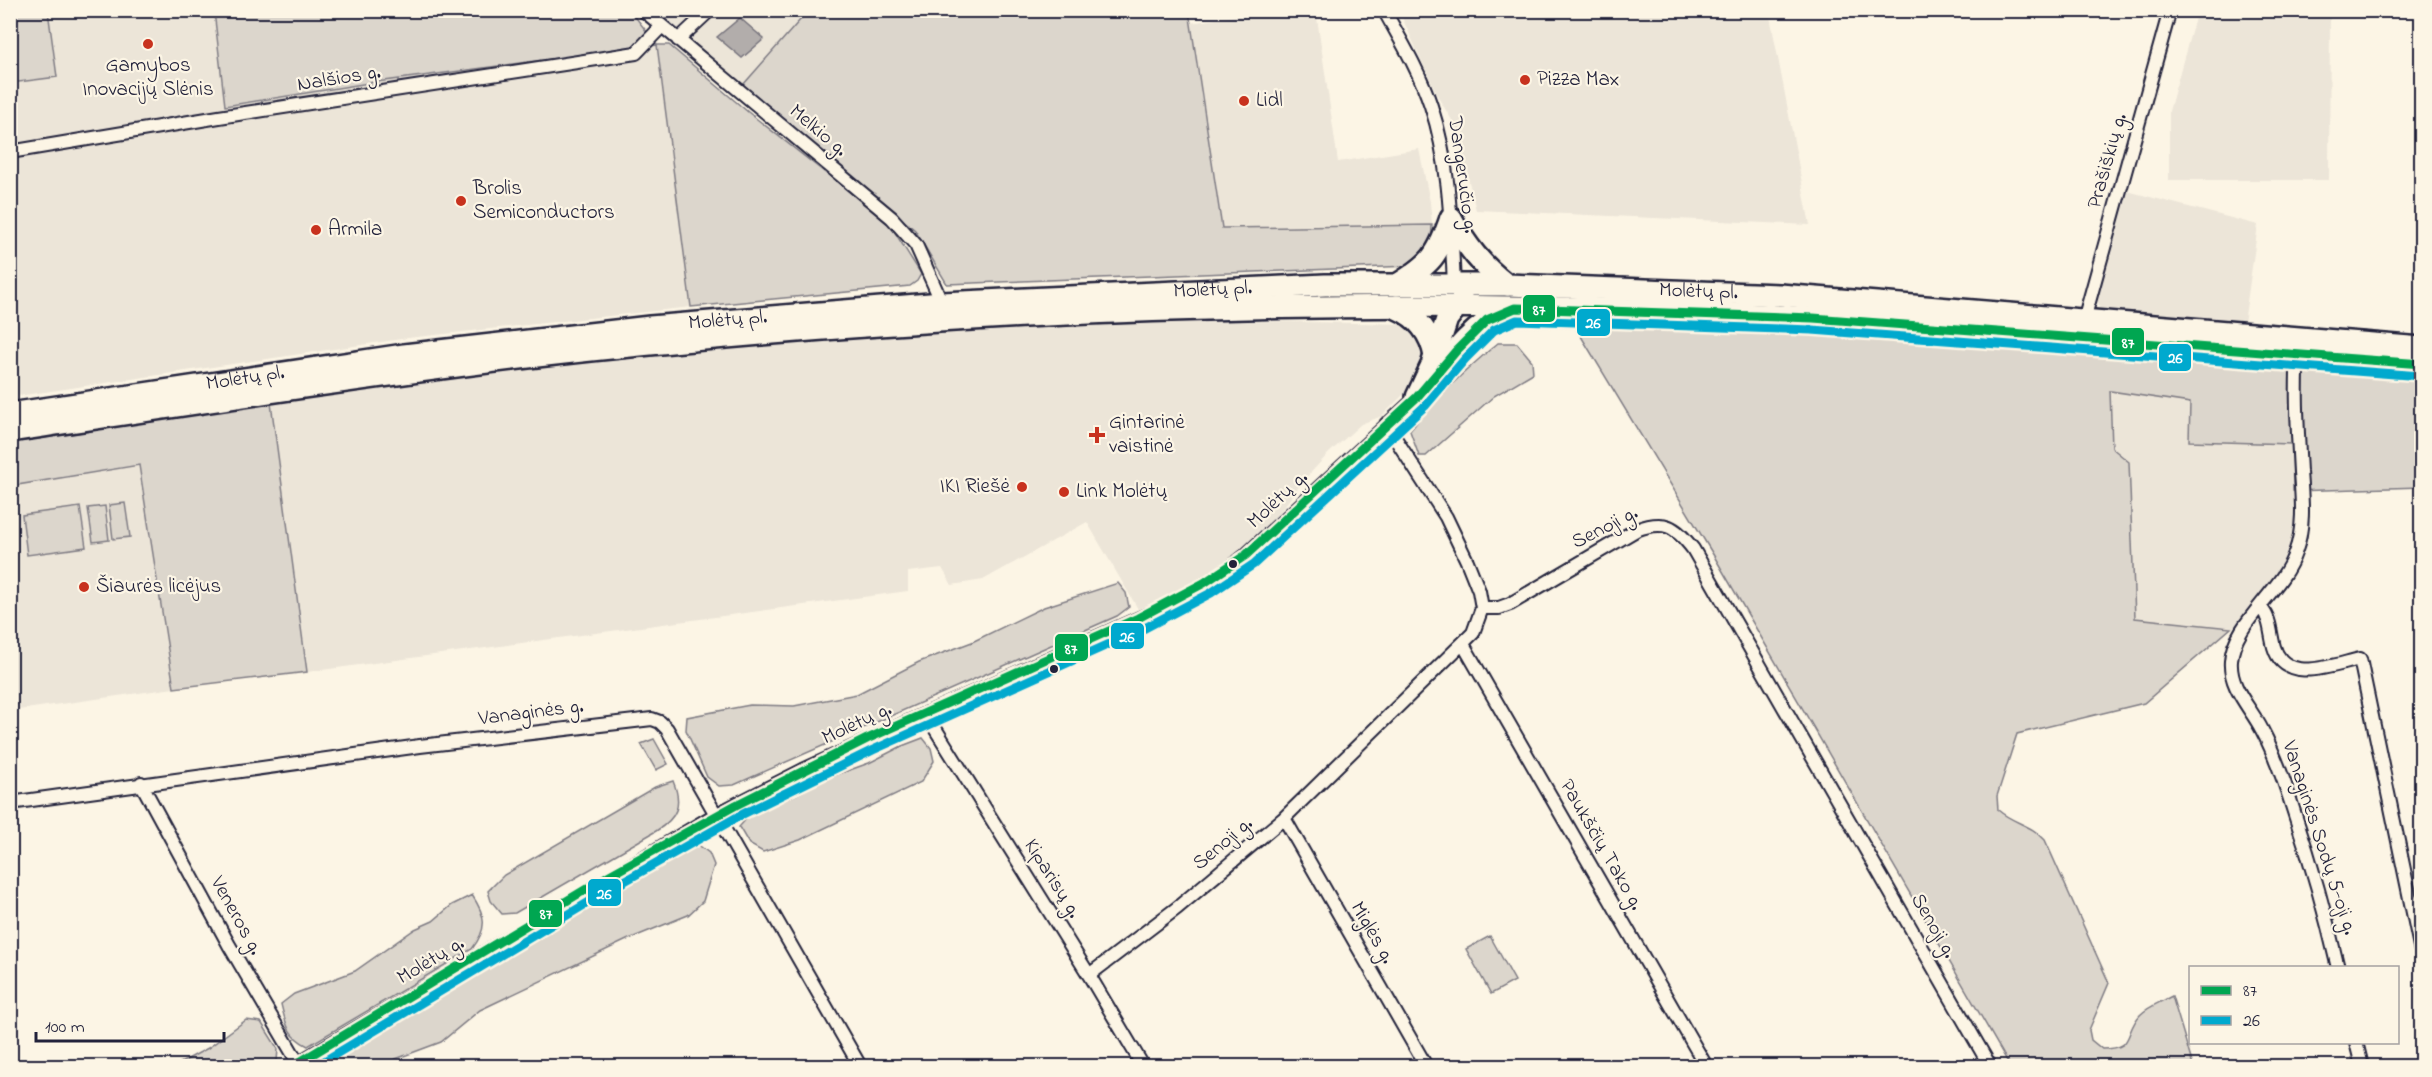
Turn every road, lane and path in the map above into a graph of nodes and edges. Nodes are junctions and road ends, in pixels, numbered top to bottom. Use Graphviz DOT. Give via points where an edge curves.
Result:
graph roads {
  1 [pos="643,10"];
  2 [pos="710,10"];
  3 [pos="1384,10"];
  4 [pos="2170,10"];
  5 [pos="662,26"];
  6 [pos="678,39"];
  7 [pos="10,152"];
  8 [pos="1451,218"];
  9 [pos="1397,285"];
  10 [pos="1447,285"];
  11 [pos="1498,285"];
  12 [pos="942,303"];
  13 [pos="1397,308"];
  14 [pos="1456,308"];
  15 [pos="1515,308"];
  16 [pos="2086,322"];
  17 [pos="2421,348"];
  18 [pos="2298,354"];
  19 [pos="1440,360"];
  20 [pos="2421,364"];
  21 [pos="1417,397"];
  22 [pos="10,414"];
  23 [pos="1386,424"];
  24 [pos="10,431"];
  25 [pos="1482,608"];
  26 [pos="2260,608"];
  27 [pos="1463,644"];
  28 [pos="926,714"];
  29 [pos="141,783"];
  30 [pos="10,803"];
  31 [pos="715,815"];
  32 [pos="1284,818"];
  33 [pos="2421,956"];
  34 [pos="2337,966"];
  35 [pos="1089,975"];
  36 [pos="2356,1044"];
  37 [pos="297,1066"];
  38 [pos="860,1066"];
  39 [pos="1143,1066"];
  40 [pos="1426,1066"];
  41 [pos="1706,1066"];
  42 [pos="1990,1066"];
  43 [pos="2362,1066"];
  1 -- 5 [label="street, Melkio g."];
  2 -- 6 [label="street"];
  3 -- 8 [label="street, Dangeručio g." via="1431,104"];
  4 -- 16 [label="street, Prašiškių g."];
  5 -- 6 [label="street, Melkio g."];
  5 -- 7 [label="street, Nalšios g." via="636,53"];
  6 -- 12 [label="street, Melkio g." via="892,218 916,245"];
  8 -- 9 [label="highway" via="1435,256"];
  8 -- 10 [label="street, Dangeručio g."];
  8 -- 11 [label="highway"];
  9 -- 10 [label="highway, Molėtų pl."];
  9 -- 12 [label="highway, Molėtų pl."];
  10 -- 11 [label="highway, Molėtų pl."];
  10 -- 14 [label="highway"];
  11 -- 14 [label="highway" via="1473,291"];
  11 -- 16 [label="highway, Molėtų pl." via="1780,295"];
  12 -- 22 [label="highway, Molėtų pl." via="732,319 525,341"];
  13 -- 14 [label="highway, Molėtų pl."];
  13 -- 19 [label="highway" via="1424,328"];
  13 -- 24 [label="highway, Molėtų pl." via="1038,316 769,333 388,375"];
  14 -- 15 [label="highway, Molėtų pl."];
  14 -- 19 [label="highway" via="1447,319"];
  15 -- 18 [label="highway, Molėtų pl." via="1814,318"];
  15 -- 19 [label="highway" via="1487,320"];
  16 -- 17 [label="highway, Molėtų pl."];
  18 -- 20 [label="highway, Molėtų pl."];
  18 -- 26 [label="street, Vanaginės Sodų 5-oji g." via="2300,536 2284,576"];
  19 -- 21 [label="highway"];
  21 -- 23 [label="street, Molėtų g."];
  23 -- 25 [label="street" via="1446,517 1479,591"];
  23 -- 28 [label="street, Molėtų g." via="1276,529 1219,576 1167,606"];
  25 -- 27 [label="street, Senoji g." via="1473,633"];
  25 -- 42 [label="street, Senoji g." via="1510,604 1636,530 1656,524 1675,529 1699,559"];
  26 -- 33 [label="street" via="2267,615 2274,649 2288,668 2300,670 2360,659"];
  26 -- 34 [label="street, Vanaginės Sodų 5-oji g." via="2236,641 2232,673 2244,702 2262,729 2289,797"];
  27 -- 32 [label="street, Senoji g."];
  27 -- 41 [label="street, Paukščių Tako g."];
  28 -- 31 [label="street, Molėtų g."];
  28 -- 35 [label="street, Kiparisų g."];
  29 -- 30 [label="street, Vanaginės g."];
  29 -- 31 [label="street, Vanaginės g." via="652,719 667,729"];
  29 -- 37 [label="street, Veneros g."];
  31 -- 37 [label="street, Molėtų g."];
  31 -- 38 [label="street, Vanaginės g."];
  32 -- 35 [label="street, Senoji g."];
  32 -- 40 [label="street, Miglės g."];
  35 -- 39 [label="street, Kiparisų g."];
  36 -- 43 [label="street"];
}
